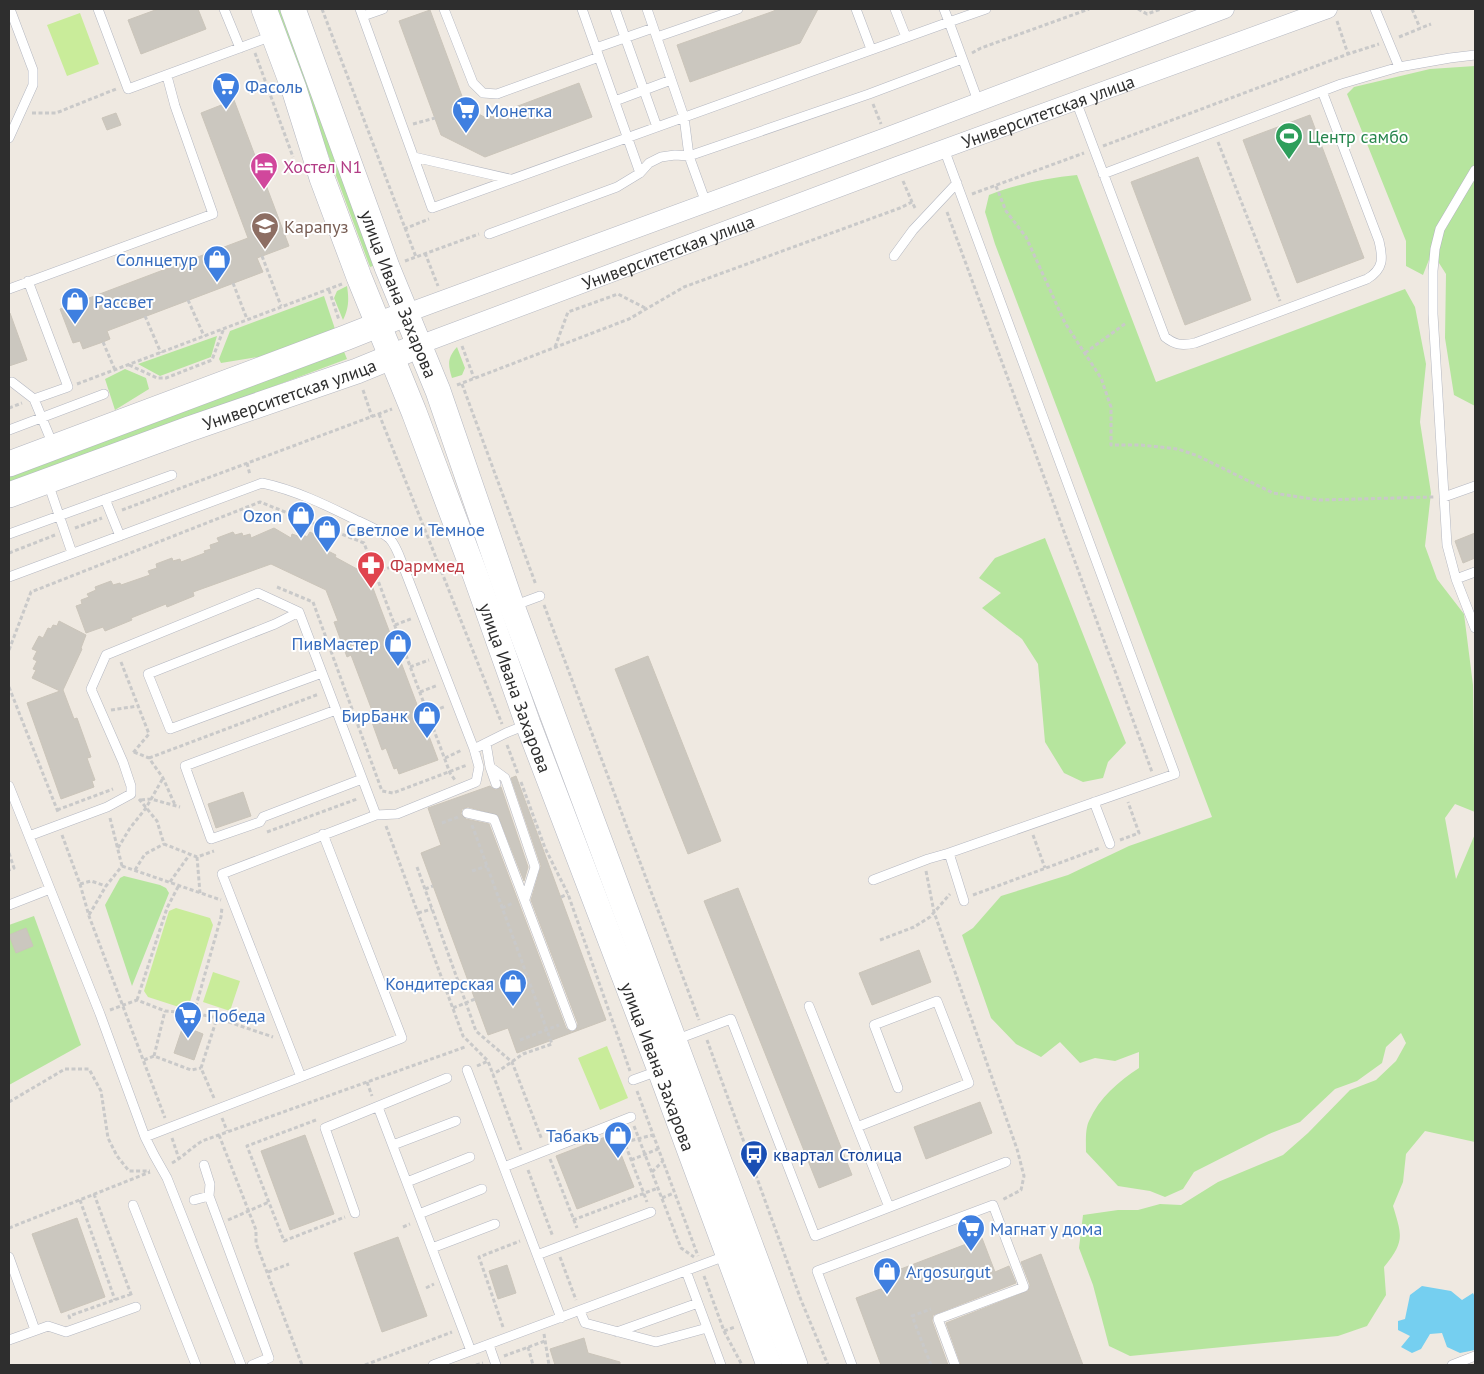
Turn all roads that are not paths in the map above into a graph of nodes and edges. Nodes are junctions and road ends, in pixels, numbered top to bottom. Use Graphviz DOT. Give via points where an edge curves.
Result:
graph roads {
  1 [pos="10,9"];
  2 [pos="98,9"];
  3 [pos="224,9"];
  4 [pos="264,9"];
  5 [pos="293,9"];
  6 [pos="383,9"];
  7 [pos="444,9"];
  8 [pos="582,9"];
  9 [pos="615,9"];
  10 [pos="647,9"];
  11 [pos="738,9"];
  12 [pos="856,9"];
  13 [pos="895,9"];
  14 [pos="944,9"];
  15 [pos="986,9"];
  16 [pos="1225,9"];
  17 [pos="1375,9"];
  18 [pos="361,12"];
  19 [pos="1332,13"];
  20 [pos="949,22"];
  21 [pos="653,28"];
  22 [pos="274,35"];
  23 [pos="657,37"];
  24 [pos="906,37"];
  25 [pos="626,38"];
  26 [pos="240,48"];
  27 [pos="871,49"];
  28 [pos="598,53"];
  29 [pos="1475,55"];
  30 [pos="962,59"];
  31 [pos="1399,67"];
  32 [pos="166,76"];
  33 [pos="671,80"];
  34 [pos="644,90"];
  35 [pos="1322,91"];
  36 [pos="615,101"];
  37 [pos="1076,101"];
  38 [pos="978,102"];
  39 [pos="684,117"];
  40 [pos="12,124"];
  41 [pos="657,126"];
  42 [pos="628,137"];
  43 [pos="9,138"];
  44 [pos="944,149"];
  45 [pos="689,156"];
  46 [pos="414,157"];
  47 [pos="1475,170"];
  48 [pos="640,173"];
  49 [pos="1103,174"];
  50 [pos="510,179"];
  51 [pos="957,183"];
  52 [pos="706,203"];
  53 [pos="489,234"];
  54 [pos="894,256"];
  55 [pos="28,281"];
  56 [pos="9,289"];
  57 [pos="407,313"];
  58 [pos="378,324"];
  59 [pos="420,346"];
  60 [pos="392,357"];
  61 [pos="12,382"];
  62 [pos="104,394"];
  63 [pos="34,399"];
  64 [pos="42,417"];
  65 [pos="9,430"];
  66 [pos="54,447"];
  67 [pos="9,464"];
  68 [pos="172,475"];
  69 [pos="47,481"];
  70 [pos="1475,486"];
  71 [pos="9,495"];
  72 [pos="1444,497"];
  73 [pos="105,499"];
  74 [pos="59,516"];
  75 [pos="9,534"];
  76 [pos="120,536"];
  77 [pos="72,553"];
  78 [pos="1475,572"];
  79 [pos="9,577"];
  80 [pos="1456,579"];
  81 [pos="540,596"];
  82 [pos="512,606"];
  83 [pos="299,612"];
  84 [pos="1475,628"];
  85 [pos="322,673"];
  86 [pos="336,710"];
  87 [pos="517,729"];
  88 [pos="486,743"];
  89 [pos="473,747"];
  90 [pos="490,767"];
  91 [pos="362,779"];
  92 [pos="496,784"];
  93 [pos="9,786"];
  94 [pos="1094,802"];
  95 [pos="467,813"];
  96 [pos="380,815"];
  97 [pos="323,834"];
  98 [pos="29,836"];
  99 [pos="1110,844"];
  100 [pos="949,853"];
  101 [pos="873,880"];
  102 [pos="50,889"];
  103 [pos="525,899"];
  104 [pos="964,902"];
  105 [pos="9,904"];
  106 [pos="808,1006"];
  107 [pos="571,1023"];
  108 [pos="675,1040"];
  109 [pos="467,1070"];
  110 [pos="660,1070"];
  111 [pos="302,1077"];
  112 [pos="447,1078"];
  113 [pos="633,1080"];
  114 [pos="898,1088"];
  115 [pos="378,1106"];
  116 [pos="631,1117"];
  117 [pos="456,1121"];
  118 [pos="857,1127"];
  119 [pos="145,1137"];
  120 [pos="392,1145"];
  121 [pos="470,1157"];
  122 [pos="1006,1162"];
  123 [pos="204,1165"];
  124 [pos="504,1167"];
  125 [pos="407,1182"];
  126 [pos="482,1189"];
  127 [pos="209,1196"];
  128 [pos="194,1200"];
  129 [pos="133,1205"];
  130 [pos="889,1208"];
  131 [pos="651,1212"];
  132 [pos="355,1213"];
  133 [pos="419,1214"];
  134 [pos="495,1224"];
  135 [pos="432,1248"];
  136 [pos="537,1255"];
  137 [pos="728,1255"];
  138 [pos="9,1257"];
  139 [pos="686,1271"];
  140 [pos="698,1303"];
  141 [pos="136,1307"];
  142 [pos="579,1307"];
  143 [pos="561,1318"];
  144 [pos="707,1328"];
  145 [pos="36,1330"];
  146 [pos="616,1332"];
  147 [pos="9,1340"];
  148 [pos="489,1344"];
  149 [pos="471,1351"];
  150 [pos="1475,1356"];
  151 [pos="495,1362"];
  152 [pos="196,1365"];
  153 [pos="241,1365"];
  154 [pos="252,1365"];
  155 [pos="433,1365"];
  156 [pos="721,1365"];
  157 [pos="769,1365"];
  158 [pos="795,1365"];
  159 [pos="852,1365"];
  160 [pos="955,1365"];
  161 [pos="1452,1365"];
  1 -- 40 [label="lane" via="33,70 33,85"];
  2 -- 32 [label="lane" via="128,89"];
  3 -- 26 [label="lane"];
  4 -- 22 [label="main road, улица Ивана Захарова"];
  5 -- 57 [label="main road, улица Ивана Захарова"];
  6 -- 18 [label="lane"];
  7 -- 28 [label="lane" via="473,83 483,92 497,94"];
  8 -- 28 [label="lane"];
  9 -- 25 [label="lane"];
  10 -- 21 [label="lane"];
  11 -- 23 [label="lane"];
  12 -- 27 [label="lane"];
  13 -- 24 [label="lane"];
  14 -- 20 [label="lane"];
  15 -- 20 [label="lane"];
  16 -- 38 [label="street, Университетская улица"];
  17 -- 31 [label="lane"];
  18 -- 46 [label="lane"];
  19 -- 37 [label="street, Университетская улица"];
  20 -- 24 [label="lane"];
  20 -- 30 [label="lane"];
  21 -- 23 [label="lane"];
  21 -- 25 [label="lane"];
  22 -- 26 [label="lane"];
  22 -- 58 [label="main road, улица Ивана Захарова" via="322,178"];
  23 -- 33 [label="lane"];
  24 -- 27 [label="lane"];
  25 -- 28 [label="lane"];
  25 -- 34 [label="lane"];
  26 -- 32 [label="lane"];
  27 -- 39 [label="lane"];
  28 -- 36 [label="lane"];
  29 -- 31 [label="lane"];
  30 -- 38 [label="lane"];
  30 -- 45 [label="lane"];
  31 -- 35 [label="lane"];
  32 -- 55 [label="lane" via="213,214"];
  33 -- 34 [label="lane"];
  33 -- 39 [label="lane"];
  34 -- 36 [label="lane"];
  34 -- 41 [label="lane"];
  35 -- 49 [label="lane"];
  35 -- 49 [label="lane" via="1379,241 1381,264 1367,279 1195,343 1174,344 1165,337"];
  36 -- 42 [label="lane"];
  37 -- 44 [label="street, Университетская улица"];
  37 -- 49 [label="lane"];
  38 -- 52 [label="street, Университетская улица"];
  39 -- 41 [label="lane"];
  39 -- 45 [label="lane"];
  40 -- 43 [label="lane"];
  41 -- 42 [label="lane"];
  42 -- 48 [label="lane"];
  42 -- 50 [label="lane"];
  44 -- 51 [label="lane"];
  44 -- 59 [label="street, Университетская улица"];
  45 -- 48 [label="lane" via="661,157"];
  45 -- 52 [label="lane"];
  46 -- 50 [label="lane"];
  46 -- 50 [label="lane" via="432,208"];
  47 -- 72 [label="lane" via="1440,229 1434,264 1433,314"];
  48 -- 53 [label="lane" via="617,188"];
  51 -- 54 [label="lane" via="913,230"];
  51 -- 94 [label="lane" via="1175,774"];
  52 -- 57 [label="street, Университетская улица"];
  55 -- 56 [label="lane"];
  55 -- 63 [label="lane" via="68,387"];
  57 -- 58 [label="main road, Университетская улица"];
  57 -- 59 [label="main road, улица Ивана Захарова"];
  58 -- 60 [label="main road, улица Ивана Захарова"];
  58 -- 66 [label="main road, Университетская улица"];
  59 -- 60 [label="main road, Университетская улица"];
  59 -- 82 [label="main road, улица Ивана Захарова"];
  60 -- 69 [label="main road, Университетская улица"];
  60 -- 87 [label="main road, улица Ивана Захарова" via="476,577"];
  61 -- 63 [label="lane"];
  62 -- 64 [label="lane"];
  63 -- 64 [label="lane"];
  64 -- 65 [label="lane"];
  64 -- 66 [label="lane"];
  66 -- 67 [label="main road, Университетская улица"];
  68 -- 73 [label="lane"];
  69 -- 71 [label="main road, Университетская улица"];
  69 -- 74 [label="lane"];
  70 -- 72 [label="lane"];
  72 -- 80 [label="lane" via="1447,545"];
  73 -- 74 [label="lane"];
  73 -- 76 [label="lane"];
  74 -- 75 [label="lane"];
  74 -- 77 [label="lane"];
  76 -- 77 [label="lane"];
  76 -- 89 [label="lane" via="262,483 324,504 369,526 390,539 396,548"];
  77 -- 79 [label="lane"];
  78 -- 80 [label="lane"];
  80 -- 84 [label="lane"];
  81 -- 82 [label="lane"];
  82 -- 108 [label="main road, улица Ивана Захарова"];
  83 -- 85 [label="lane"];
  83 -- 85 [label="lane" via="148,674 170,729"];
  83 -- 98 [label="lane" via="258,593 106,655 91,689 122,762 131,794 107,807"];
  85 -- 86 [label="lane"];
  86 -- 91 [label="lane"];
  86 -- 91 [label="lane" via="185,766 211,839"];
  87 -- 88 [label="lane"];
  87 -- 110 [label="main road, улица Ивана Захарова"];
  88 -- 89 [label="lane"];
  88 -- 90 [label="lane"];
  89 -- 96 [label="lane" via="479,767 476,782 396,814"];
  90 -- 92 [label="lane"];
  90 -- 103 [label="lane" via="505,778 535,867"];
  91 -- 96 [label="lane"];
  93 -- 98 [label="lane"];
  94 -- 99 [label="lane"];
  94 -- 100 [label="lane"];
  95 -- 103 [label="lane" via="494,819"];
  96 -- 97 [label="lane"];
  97 -- 111 [label="lane" via="402,1038"];
  97 -- 111 [label="lane" via="222,874"];
  98 -- 102 [label="lane"];
  100 -- 101 [label="lane"];
  100 -- 104 [label="lane"];
  102 -- 105 [label="lane"];
  102 -- 119 [label="lane"];
  103 -- 107 [label="lane"];
  106 -- 118 [label="lane"];
  108 -- 130 [label="lane" via="730,1019 815,1236"];
  108 -- 158 [label="main road, улица Ивана Захарова"];
  109 -- 124 [label="lane"];
  110 -- 113 [label="lane"];
  110 -- 137 [label="main road, улица Ивана Захарова"];
  111 -- 119 [label="lane"];
  112 -- 115 [label="lane"];
  114 -- 118 [label="lane" via="874,1025 937,1001 969,1083"];
  115 -- 120 [label="lane"];
  115 -- 132 [label="lane" via="325,1128"];
  116 -- 124 [label="lane"];
  117 -- 120 [label="lane"];
  118 -- 130 [label="lane"];
  119 -- 153 [label="lane" via="190,1234"];
  120 -- 125 [label="lane"];
  121 -- 125 [label="lane"];
  122 -- 130 [label="lane"];
  123 -- 127 [label="lane" via="210,1184"];
  124 -- 136 [label="lane"];
  125 -- 133 [label="lane"];
  126 -- 133 [label="lane"];
  127 -- 128 [label="lane"];
  127 -- 154 [label="lane" via="269,1358"];
  129 -- 152 [label="lane"];
  131 -- 136 [label="lane"];
  133 -- 135 [label="lane"];
  134 -- 135 [label="lane"];
  135 -- 149 [label="lane"];
  136 -- 143 [label="lane"];
  137 -- 139 [label="lane"];
  137 -- 157 [label="main road, улица Ивана Захарова"];
  138 -- 145 [label="lane"];
  139 -- 140 [label="lane"];
  139 -- 142 [label="lane"];
  140 -- 144 [label="lane"];
  140 -- 146 [label="lane"];
  141 -- 145 [label="lane" via="66,1332 48,1326"];
  142 -- 143 [label="lane"];
  142 -- 146 [label="lane" via="585,1323"];
  143 -- 148 [label="lane"];
  144 -- 146 [label="lane" via="656,1342"];
  144 -- 156 [label="lane"];
  145 -- 147 [label="lane"];
  148 -- 149 [label="lane"];
  148 -- 151 [label="lane"];
  149 -- 155 [label="lane"];
  150 -- 161 [label="lane"];
  159 -- 160 [label="lane" via="817,1271 993,1205 1024,1287 938,1319"];
}
